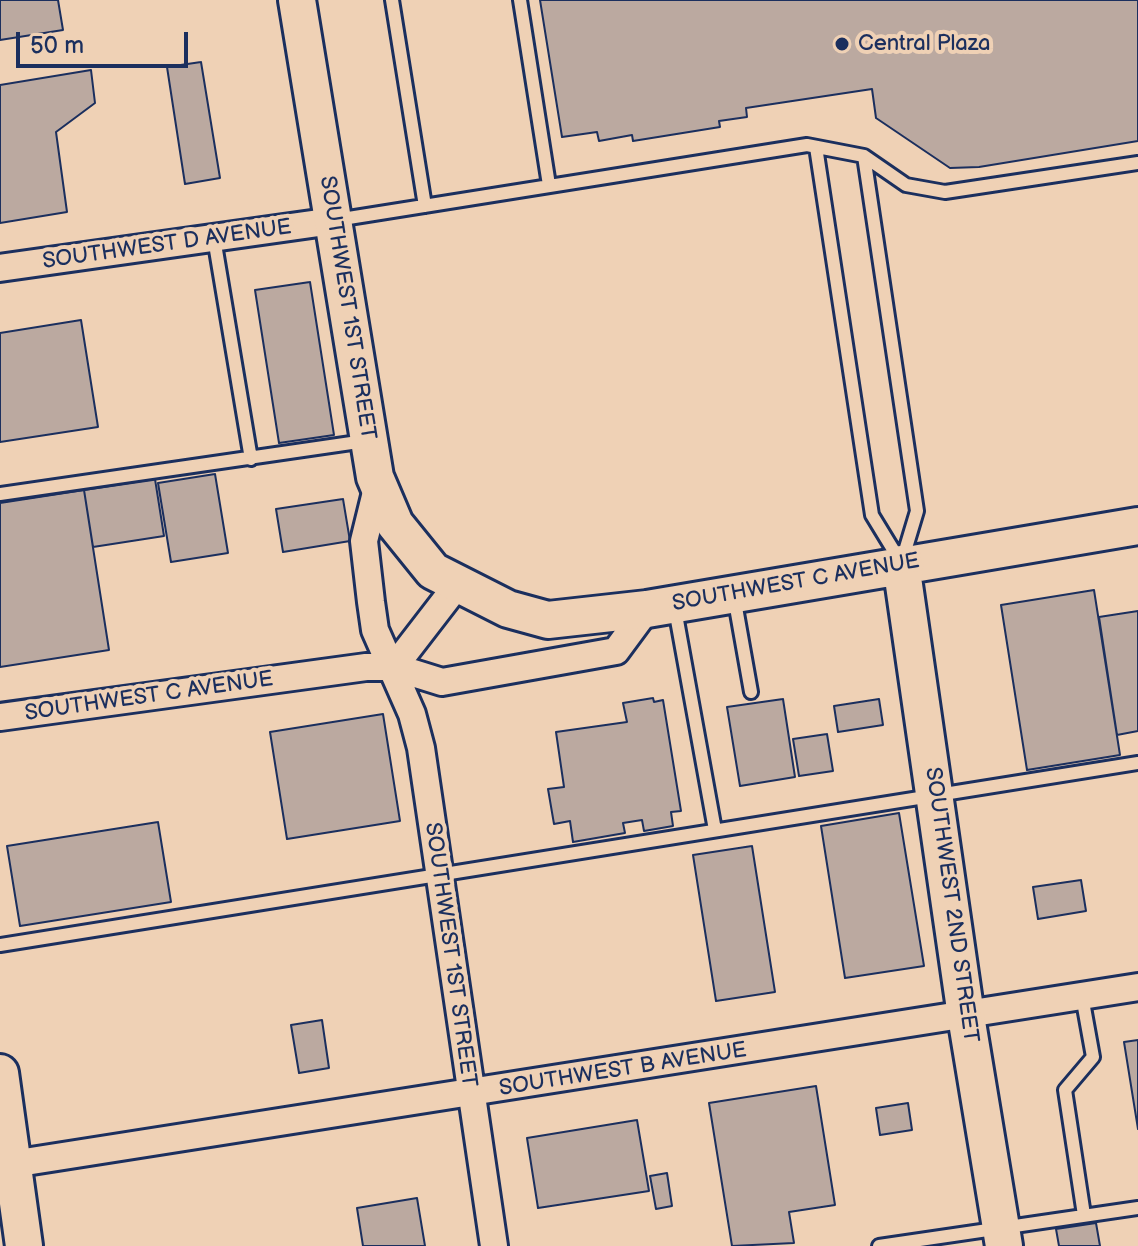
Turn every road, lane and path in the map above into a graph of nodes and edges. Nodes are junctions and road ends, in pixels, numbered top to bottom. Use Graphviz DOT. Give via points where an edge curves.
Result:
graph roads {
  1 [pos="297,0"];
  2 [pos="392,0"];
  3 [pos="520,0"];
  4 [pos="816,147"];
  5 [pos="864,156"];
  6 [pos="1138,163"];
  7 [pos="549,185"];
  8 [pos="425,206"];
  9 [pos="333,221"];
  10 [pos="214,238"];
  11 [pos="0,268"];
  12 [pos="369,440"];
  13 [pos="251,459"];
  14 [pos="378,484"];
  15 [pos="0,494"];
  16 [pos="1138,526"];
  17 [pos="901,564"];
  18 [pos="458,584"];
  19 [pos="733,593"];
  20 [pos="660,607"];
  21 [pos="394,667"];
  22 [pos="751,692"];
  23 [pos="0,717"];
  24 [pos="1138,763"];
  25 [pos="934,795"];
  26 [pos="715,830"];
  27 [pos="439,875"];
  28 [pos="0,945"];
  29 [pos="1138,987"];
  30 [pos="1082,996"];
  31 [pos="966,1016"];
  32 [pos="0,1073"];
  33 [pos="469,1094"];
  34 [pos="6,1165"];
  35 [pos="1138,1208"];
  36 [pos="1084,1215"];
  37 [pos="1002,1237"];
  38 [pos="24,1246"];
  39 [pos="494,1246"];
  40 [pos="879,1246"];
  1 -- 9 [label="main road, SOUTHWEST 1ST STREET"];
  2 -- 8 [label="lane"];
  3 -- 7 [label="lane"];
  4 -- 5 [label="lane"];
  4 -- 7 [label="lane" via="745,153"];
  4 -- 17 [label="lane" via="872,515"];
  5 -- 6 [label="lane" via="906,185 945,192"];
  5 -- 17 [label="lane" via="917,511"];
  7 -- 8 [label="lane"];
  8 -- 9 [label="lane"];
  9 -- 10 [label="street, SOUTHWEST D AVENUE"];
  9 -- 12 [label="main road, SOUTHWEST 1ST STREET"];
  10 -- 11 [label="street, SOUTHWEST D AVENUE"];
  10 -- 13 [label="lane"];
  12 -- 13 [label="lane"];
  12 -- 14 [label="main road, SOUTHWEST 1ST STREET"];
  13 -- 15 [label="lane"];
  14 -- 18 [label="main road, SOUTHWEST 1ST STREET" via="395,524 433,571"];
  14 -- 21 [label="street, SOUTHWEST 1ST STREET" via="364,541 375,630"];
  16 -- 17 [label="main road, SOUTHWEST C AVENUE"];
  17 -- 19 [label="main road, SOUTHWEST C AVENUE"];
  17 -- 25 [label="main road, SOUTHWEST 2ND STREET"];
  18 -- 20 [label="main road, SOUTHWEST C AVENUE" via="508,609 548,620"];
  18 -- 21 [label="street"];
  19 -- 20 [label="main road, SOUTHWEST C AVENUE"];
  19 -- 22 [label="lane"];
  20 -- 21 [label="street, SOUTHWEST C AVENUE" via="616,651 442,682"];
  20 -- 26 [label="lane"];
  21 -- 23 [label="street, SOUTHWEST C AVENUE"];
  21 -- 27 [label="street, SOUTHWEST 1ST STREET" via="421,748"];
  24 -- 25 [label="lane"];
  25 -- 26 [label="lane"];
  25 -- 31 [label="main road, SOUTHWEST 2ND STREET"];
  26 -- 27 [label="lane"];
  27 -- 28 [label="lane"];
  27 -- 33 [label="street, SOUTHWEST 1ST STREET"];
  29 -- 30 [label="street, SOUTHWEST B AVENUE"];
  30 -- 31 [label="street, SOUTHWEST B AVENUE"];
  30 -- 36 [label="lane" via="1093,1057 1065,1090"];
  31 -- 33 [label="street, SOUTHWEST B AVENUE"];
  31 -- 37 [label="main road, SOUTHWEST 2ND STREET"];
  32 -- 34 [label="main road"];
  33 -- 34 [label="street, SOUTHWEST B AVENUE"];
  33 -- 39 [label="street, SOUTHWEST 1ST STREET"];
  34 -- 38 [label="main road"];
  35 -- 36 [label="lane"];
  36 -- 37 [label="lane"];
  37 -- 40 [label="lane"];
}
